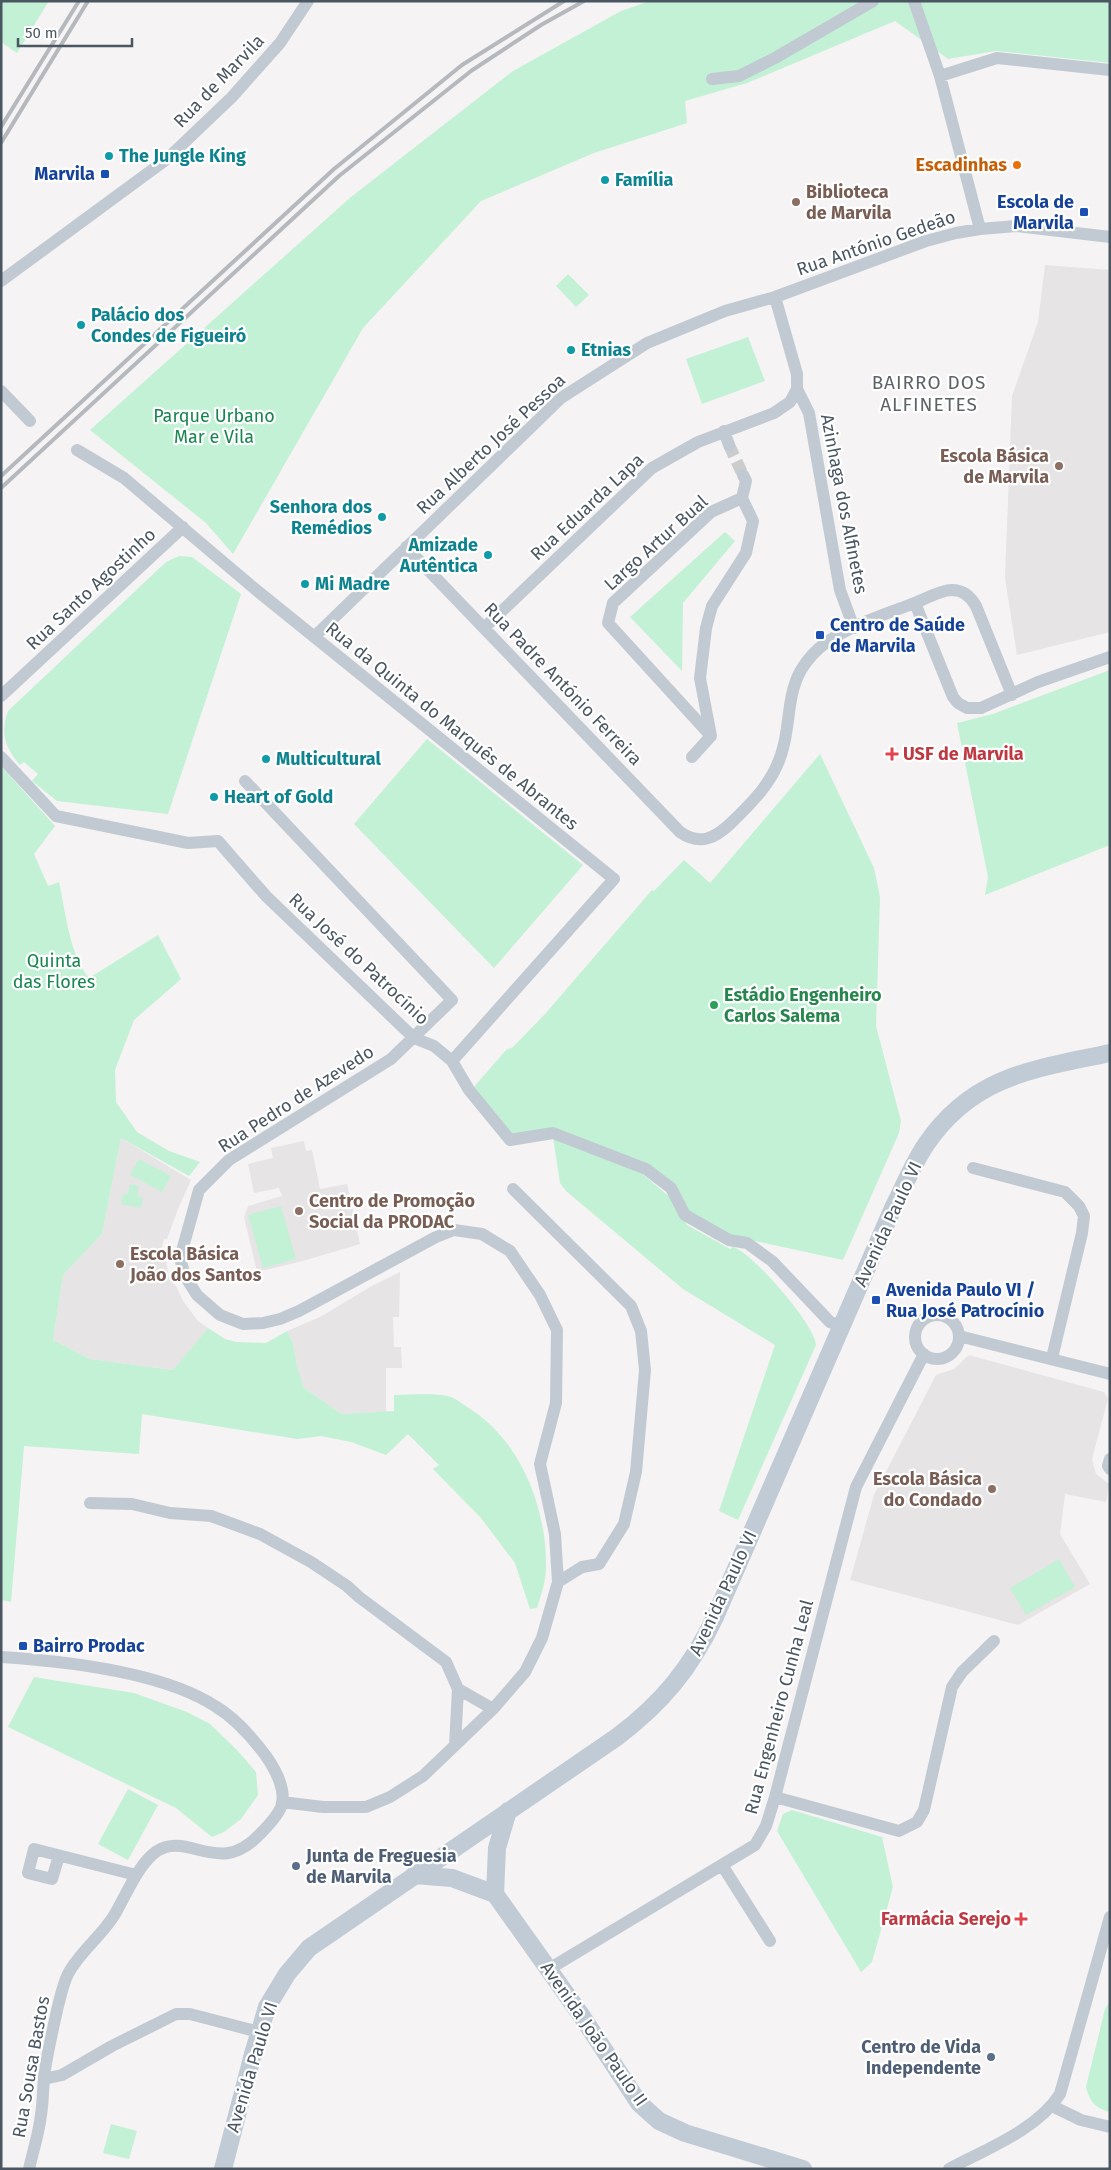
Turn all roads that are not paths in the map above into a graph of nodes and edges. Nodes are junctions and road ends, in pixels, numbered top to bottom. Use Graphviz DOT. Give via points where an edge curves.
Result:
graph roads {
  1 [pos="308,1"];
  2 [pos="873,1"];
  3 [pos="914,1"];
  4 [pos="1110,70"];
  5 [pos="940,76"];
  6 [pos="712,79"];
  7 [pos="980,228"];
  8 [pos="1110,237"];
  9 [pos="1,282"];
  10 [pos="775,297"];
  11 [pos="797,389"];
  12 [pos="1,392"];
  13 [pos="30,421"];
  14 [pos="724,432"];
  15 [pos="729,445"];
  16 [pos="77,450"];
  17 [pos="743,475"];
  18 [pos="742,498"];
  19 [pos="183,527"];
  20 [pos="406,547"];
  21 [pos="916,603"];
  22 [pos="484,628"];
  23 [pos="854,628"];
  24 [pos="314,637"];
  25 [pos="1110,657"];
  26 [pos="1012,695"];
  27 [pos="1,696"];
  28 [pos="712,736"];
  29 [pos="1,756"];
  30 [pos="692,757"];
  31 [pos="245,781"];
  32 [pos="414,1038"];
  33 [pos="1110,1053"];
  34 [pos="452,1061"];
  35 [pos="974,1168"];
  36 [pos="513,1190"];
  37 [pos="842,1326"];
  38 [pos="958,1336"];
  39 [pos="924,1354"];
  40 [pos="1052,1358"];
  41 [pos="1110,1374"];
  42 [pos="1110,1459"];
  43 [pos="1110,1469"];
  44 [pos="90,1503"];
  45 [pos="558,1582"];
  46 [pos="994,1641"];
  47 [pos="1,1657"];
  48 [pos="458,1689"];
  49 [pos="493,1709"];
  50 [pos="455,1745"];
  51 [pos="775,1797"];
  52 [pos="282,1802"];
  53 [pos="508,1811"];
  54 [pos="59,1856"];
  55 [pos="722,1865"];
  56 [pos="136,1875"];
  57 [pos="414,1875"];
  58 [pos="495,1894"];
  59 [pos="1110,1917"];
  60 [pos="770,1941"];
  61 [pos="1096,1966"];
  62 [pos="549,1969"];
  63 [pos="1110,1970"];
  64 [pos="259,2032"];
  65 [pos="44,2079"];
  66 [pos="1052,2106"];
  67 [pos="1110,2127"];
  68 [pos="29,2169"];
  69 [pos="223,2169"];
  70 [pos="803,2169"];
  71 [pos="949,2169"];
  1 -- 9 [label="street, Rua de Marvila" via="280,43 232,97 167,160"];
  2 -- 6 [label="street" via="740,76"];
  3 -- 5 [label="street"];
  4 -- 5 [label="street" via="997,58"];
  5 -- 7 [label="street"];
  7 -- 8 [label="street, Rua António Gedeão" via="1016,226"];
  7 -- 10 [label="street, Rua António Gedeão" via="926,241"];
  10 -- 11 [label="street" via="797,374"];
  10 -- 20 [label="street, Rua Alberto José Pessoa" via="725,311 647,343 572,390"];
  11 -- 14 [label="street, Rua Eduarda Lapa" via="784,408"];
  11 -- 23 [label="street, Azinhaga dos Alfinetes" via="809,413 840,590"];
  12 -- 13 [label="street"];
  14 -- 15 [label="street"];
  14 -- 22 [label="street, Rua Eduarda Lapa" via="698,442 652,468"];
  16 -- 19 [label="street, Rua da Quinta do Marquês de Abrantes" via="124,478"];
  17 -- 18 [label="street" via="746,481"];
  18 -- 28 [label="street" via="753,521 746,554 712,606 706,628 700,678"];
  18 -- 28 [label="street, Largo Artur Bual" via="711,512 613,603 608,623"];
  19 -- 24 [label="street, Rua da Quinta do Marquês de Abrantes"];
  19 -- 27 [label="street, Rua Santo Agostinho"];
  20 -- 22 [label="street, Rua Padre António Ferreira"];
  20 -- 24 [label="street, Rua Alberto José Pessoa"];
  21 -- 23 [label="street"];
  21 -- 26 [label="street" via="952,590 973,600"];
  21 -- 26 [label="street" via="958,703 967,708 981,708"];
  22 -- 23 [label="street, Rua Padre António Ferreira" via="680,832 698,840 718,835 764,790 780,761 791,696 801,670 826,643"];
  24 -- 34 [label="street, Rua da Quinta do Marquês de Abrantes" via="614,879"];
  25 -- 26 [label="street" via="1038,682"];
  28 -- 30 [label="street"];
  29 -- 32 [label="street, Rua José do Patrocínio" via="56,816 188,843 218,841 266,896"];
  31 -- 32 [label="street, Rua Pedro de Azevedo" via="452,1000"];
  32 -- 34 [label="street, Rua José do Patrocínio" via="434,1046"];
  32 -- 45 [label="street, Rua Pedro de Azevedo" via="391,1059 229,1160 199,1190 180,1258 185,1276 197,1295 220,1315 243,1324 263,1323 299,1311 454,1230 482,1234 510,1251 540,1295 557,1330 556,1403 540,1464 556,1534"];
  33 -- 37 [label="main road, Avenida Paulo VI" via="1006,1078 971,1098 943,1122 919,1156 893,1208"];
  34 -- 37 [label="street, Rua José do Patrocínio" via="469,1090 510,1140 554,1133 646,1169 672,1188 685,1215 729,1240 748,1243 772,1261 830,1322"];
  35 -- 40 [label="street" via="1065,1192 1084,1216"];
  36 -- 45 [label="street" via="631,1306 641,1331 645,1370 636,1472 624,1524 599,1564 582,1567"];
  37 -- 53 [label="main road, Avenida Paulo VI" via="715,1617 686,1669 647,1713"];
  38 -- 39 [label="street" via="956,1348 950,1354 932,1358"];
  38 -- 39 [label="street" via="954,1322 938,1315 929,1316 921,1321 915,1336"];
  38 -- 40 [label="street"];
  39 -- 51 [label="street, Rua Engenheiro Cunha Leal" via="856,1487"];
  40 -- 41 [label="street"];
  42 -- 43 [label="street"];
  44 -- 48 [label="street" via="132,1504 170,1513 212,1516 260,1534 340,1581 446,1662"];
  45 -- 49 [label="street, Rua Pedro de Azevedo" via="542,1638 525,1672"];
  46 -- 51 [label="street" via="962,1672 952,1687 924,1810 917,1822 899,1831"];
  47 -- 52 [label="street" via="123,1673 200,1698 228,1715 256,1744 278,1776"];
  48 -- 49 [label="street"];
  48 -- 50 [label="street"];
  49 -- 50 [label="street, Rua Pedro de Azevedo"];
  50 -- 52 [label="street, Rua Pedro de Azevedo" via="423,1776 390,1797 366,1807 323,1807"];
  51 -- 55 [label="street, Rua Engenheiro Cunha Leal" via="759,1840"];
  52 -- 56 [label="street, Rua Sousa Bastos" via="262,1831 239,1851 216,1854 164,1848 152,1856"];
  53 -- 57 [label="main road, Avenida Paulo VI"];
  53 -- 58 [label="main road" via="497,1848"];
  54 -- 56 [label="street"];
  55 -- 60 [label="street"];
  55 -- 62 [label="street, Rua Engenheiro Cunha Leal"];
  56 -- 65 [label="street, Rua Sousa Bastos" via="108,1925 76,1960 68,1975"];
  57 -- 58 [label="main road" via="452,1878"];
  57 -- 64 [label="main road, Avenida Paulo VI" via="309,1948 271,1998"];
  58 -- 62 [label="main road, Avenida João Paulo II"];
  59 -- 61 [label="street"];
  61 -- 63 [label="street"];
  61 -- 66 [label="street" via="1064,2086"];
  62 -- 70 [label="main road, Avenida João Paulo II" via="650,2114 671,2128"];
  64 -- 65 [label="street" via="190,2014 176,2014 62,2075"];
  64 -- 69 [label="main road, Avenida Paulo VI"];
  65 -- 68 [label="street, Rua Sousa Bastos" via="41,2119"];
  66 -- 67 [label="street" via="1081,2120"];
  66 -- 71 [label="street" via="1027,2126"];
}
